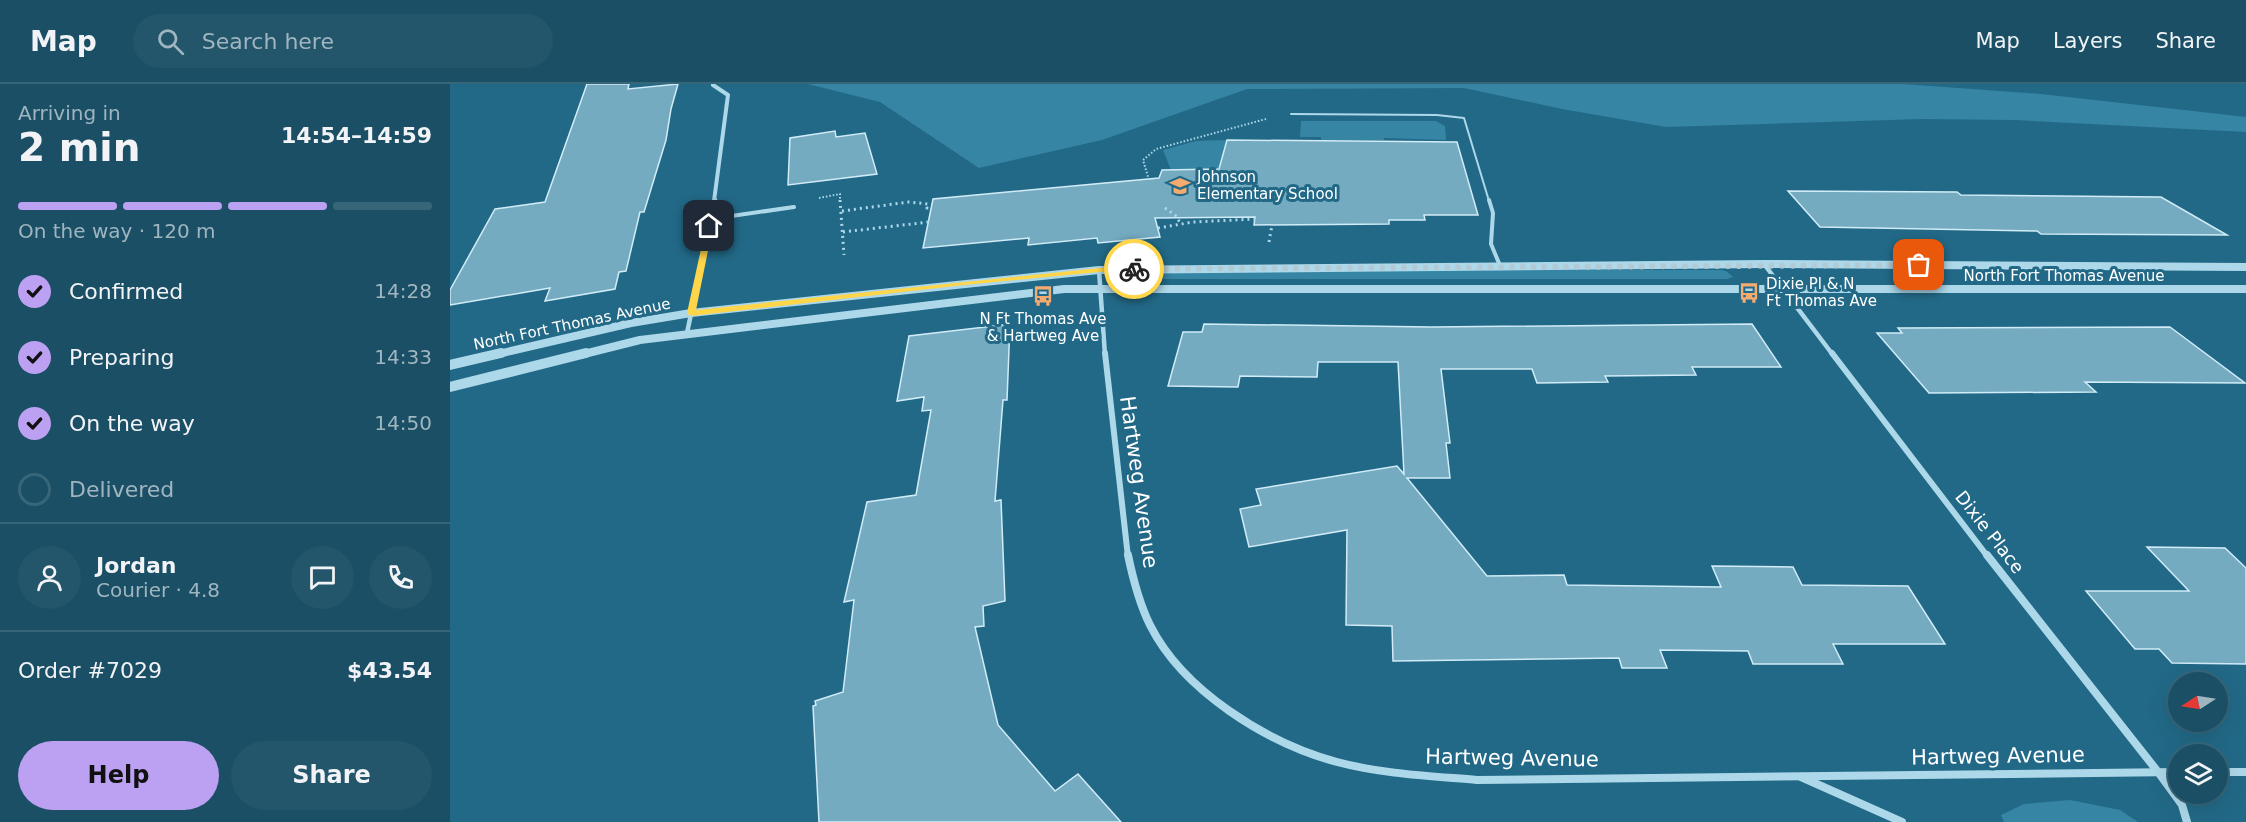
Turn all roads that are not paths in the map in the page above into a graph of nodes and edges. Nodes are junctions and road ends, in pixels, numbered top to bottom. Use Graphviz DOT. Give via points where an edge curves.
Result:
graph roads {
  1 [pos="713,85"];
  2 [pos="1291,114"];
  3 [pos="794,207"];
  4 [pos="711,219"];
  5 [pos="1764,264"];
  6 [pos="2246,267"];
  7 [pos="1501,268"];
  8 [pos="1099,270"];
  9 [pos="1100,288"];
  10 [pos="1784,289"];
  11 [pos="2246,290"];
  12 [pos="691,313"];
  13 [pos="687,333"];
  14 [pos="450,365"];
  15 [pos="450,387"];
  16 [pos="2158,772"];
  17 [pos="2168,772"];
  18 [pos="2228,772"];
  19 [pos="2246,772"];
  20 [pos="1798,775"];
  21 [pos="1902,822"];
  22 [pos="2187,822"];
  1 -- 4 [label="street" via="728,96"];
  2 -- 7 [label="lane" via="1464,118 1493,213 1491,244"];
  3 -- 4 [label="lane"];
  4 -- 12 [label="street"];
  5 -- 6 [label="street, North Fort Thomas Avenue"];
  5 -- 7 [label="street, North Fort Thomas Avenue"];
  5 -- 10 [label="street, Dixie Place"];
  7 -- 8 [label="street, North Fort Thomas Avenue"];
  8 -- 9 [label="street, Hartweg Avenue"];
  8 -- 12 [label="street, North Fort Thomas Avenue"];
  9 -- 10 [label="street, North Fort Thomas Avenue"];
  9 -- 13 [label="street, North Fort Thomas Avenue"];
  9 -- 20 [label="street, Hartweg Avenue" via="1123,529 1136,588 1151,627 1174,661 1225,707 1295,747 1336,761 1398,773 1477,780"];
  10 -- 11 [label="street, North Fort Thomas Avenue"];
  10 -- 16 [label="street, Dixie Place" via="1927,479"];
  12 -- 13 [label="street"];
  12 -- 14 [label="street, North Fort Thomas Avenue" via="621,325"];
  13 -- 15 [label="street, North Fort Thomas Avenue" via="603,348"];
  16 -- 17 [label="street, Hartweg Avenue"];
  16 -- 20 [label="street, Hartweg Avenue"];
  16 -- 22 [label="street, Dixie Place" via="2182,806"];
  18 -- 19 [label="street"];
  20 -- 21 [label="street"];
}
